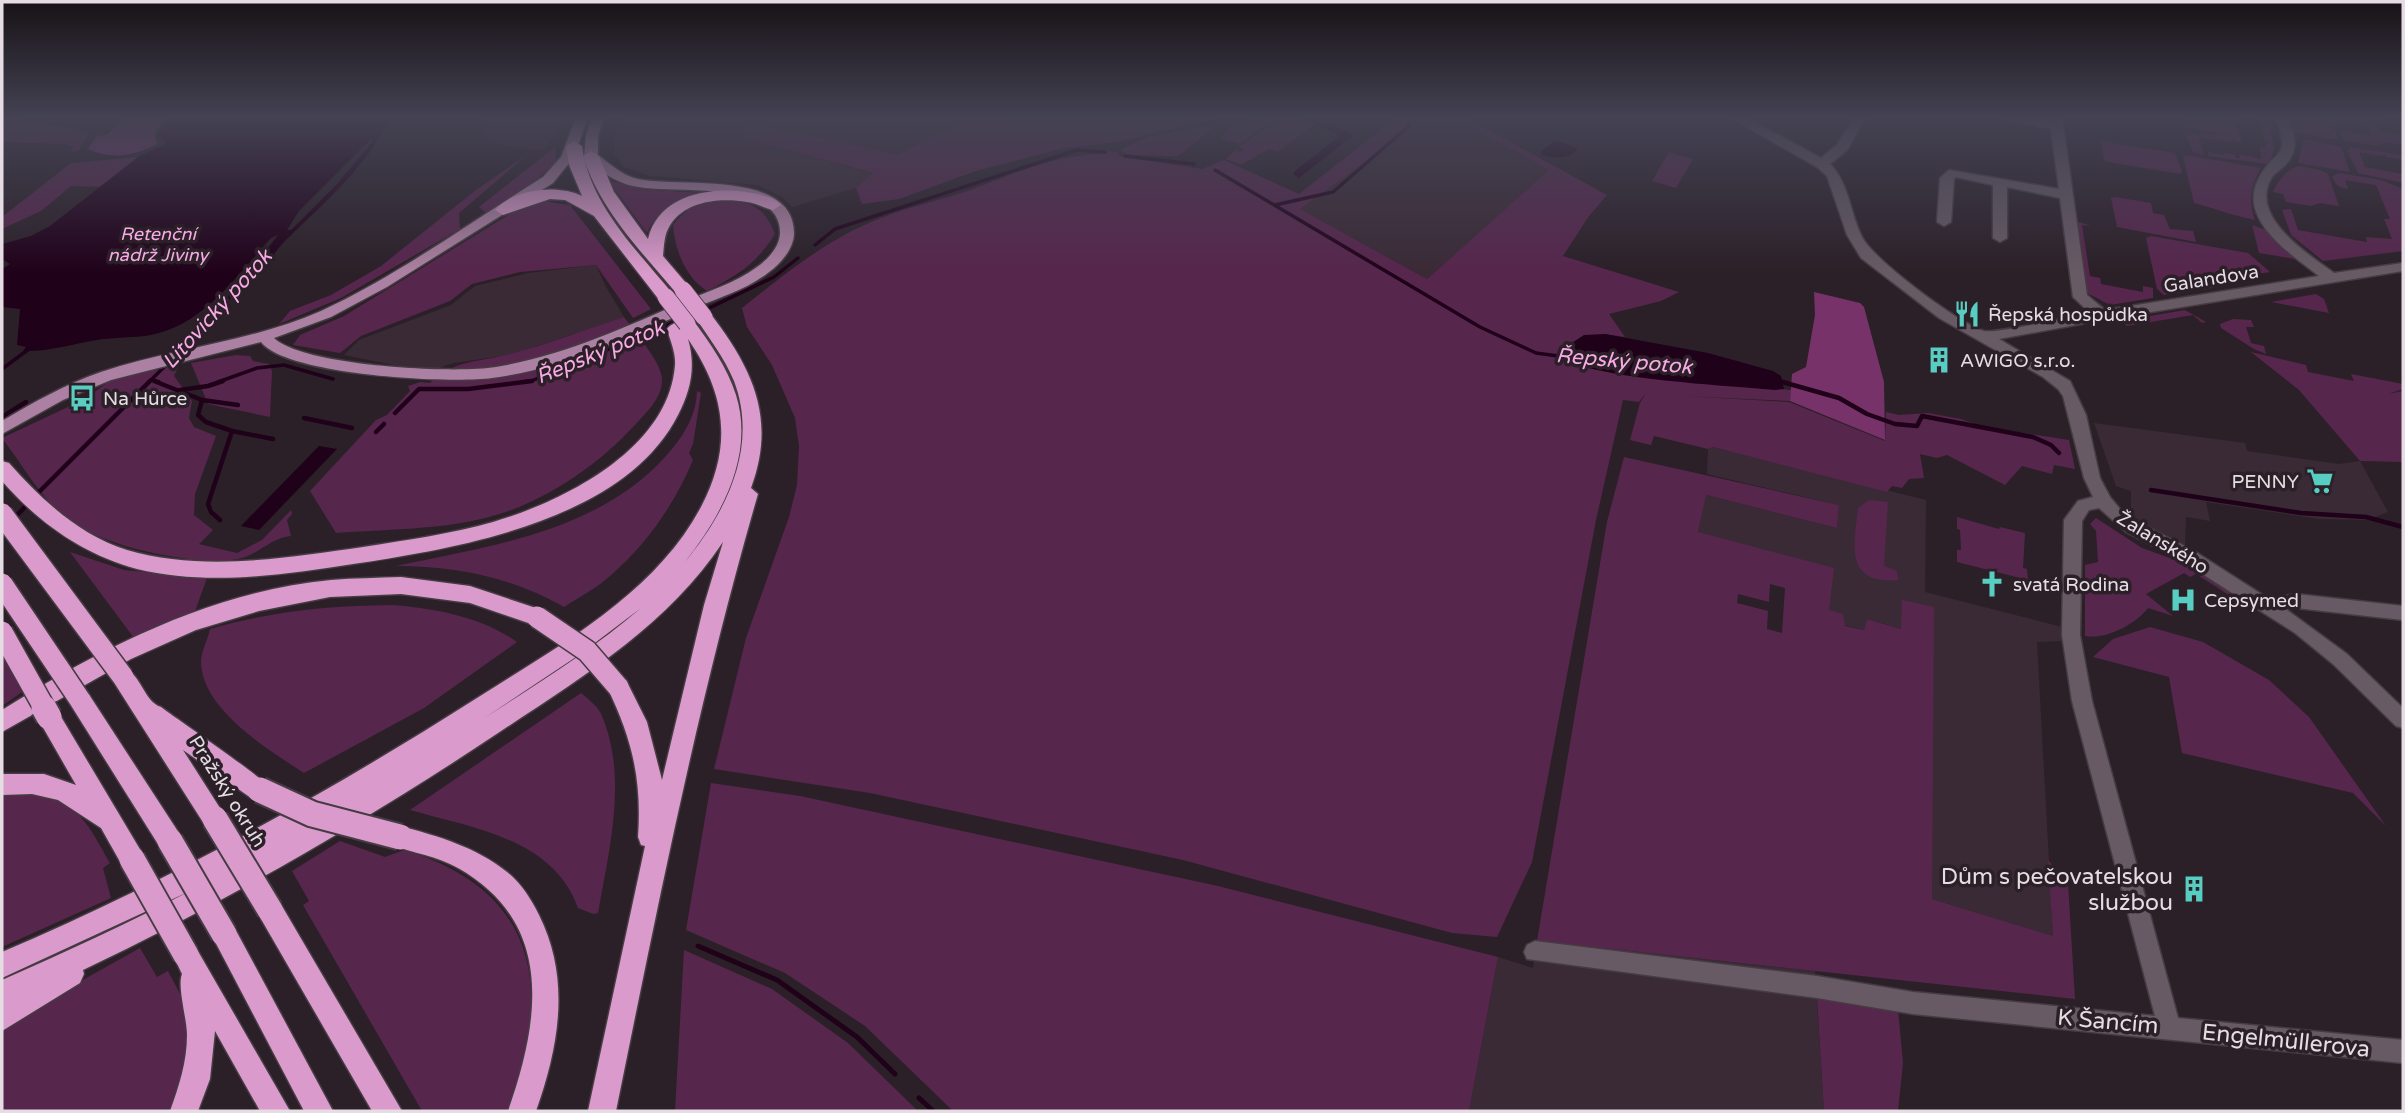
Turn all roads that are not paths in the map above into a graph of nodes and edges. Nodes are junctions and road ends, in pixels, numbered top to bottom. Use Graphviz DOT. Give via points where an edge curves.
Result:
graph roads {
  1 [pos="558,169"];
  2 [pos="578,169"];
  3 [pos="595,169"];
  4 [pos="608,169"];
  5 [pos="1827,169"];
  6 [pos="2063,169"];
  7 [pos="2275,169"];
  8 [pos="2000,183"];
  9 [pos="2067,195"];
  10 [pos="773,205"];
  11 [pos="503,210"];
  12 [pos="608,222"];
  13 [pos="1944,222"];
  14 [pos="2000,238"];
  15 [pos="654,255"];
  16 [pos="2403,267"];
  17 [pos="2331,278"];
  18 [pos="675,294"];
  19 [pos="2102,315"];
  20 [pos="689,323"];
  21 [pos="264,336"];
  22 [pos="1985,337"];
  23 [pos="2,428"];
  24 [pos="752,443"];
  25 [pos="2,468"];
  26 [pos="2103,501"];
  27 [pos="2,514"];
  28 [pos="2,584"];
  29 [pos="2269,606"];
  30 [pos="2403,613"];
  31 [pos="2,632"];
  32 [pos="141,705"];
  33 [pos="2403,720"];
  34 [pos="2,722"];
  35 [pos="2,785"];
  36 [pos="116,830"];
  37 [pos="171,912"];
  38 [pos="639,926"];
  39 [pos="75,934"];
  40 [pos="1535,952"];
  41 [pos="2,955"];
  42 [pos="186,955"];
  43 [pos="2,965"];
  44 [pos="2,993"];
  45 [pos="2,1018"];
  46 [pos="2169,1027"];
  47 [pos="2403,1052"];
  48 [pos="184,1111"];
  49 [pos="276,1111"];
  50 [pos="319,1111"];
  51 [pos="388,1111"];
  52 [pos="522,1111"];
  53 [pos="603,1111"];
  1 -- 11 [label="main road"];
  2 -- 12 [label="highway"];
  3 -- 15 [label="highway" via="608,195"];
  4 -- 10 [label="main road" via="636,183 740,190"];
  5 -- 22 [label="street, Žalanského" via="1866,255 1944,315"];
  6 -- 9 [label="street"];
  7 -- 17 [label="street" via="2262,188 2262,208 2270,225"];
  8 -- 9 [label="street"];
  8 -- 13 [label="street" via="1954,173 1947,178"];
  8 -- 14 [label="street"];
  9 -- 19 [label="street" via="2080,298"];
  10 -- 15 [label="highway" via="732,194 687,204 662,224"];
  10 -- 21 [label="main road" via="786,222 786,239 776,258 760,272 600,341 528,366 475,375 416,374 295,356 277,349"];
  11 -- 12 [label="highway" via="540,195 562,194 581,201"];
  11 -- 21 [label="main road" via="356,299 306,323"];
  12 -- 18 [label="highway"];
  15 -- 18 [label="highway"];
  16 -- 17 [label="street, Galandova"];
  17 -- 19 [label="street, Galandova"];
  18 -- 20 [label="highway"];
  18 -- 20 [label="highway, bridge"];
  19 -- 22 [label="street, Galandova"];
  20 -- 24 [label="highway" via="731,353 752,407"];
  20 -- 25 [label="highway" via="684,372 671,408 632,457 570,500 513,524 452,540 284,565 213,569 146,563 100,548 46,516"];
  20 -- 39 [label="highway" via="727,391 731,450 706,516 683,551 651,585 551,661 359,785 228,858"];
  21 -- 23 [label="main road" via="138,366 68,391"];
  22 -- 26 [label="street, Žalanského" via="2048,373 2071,396 2092,478"];
  24 -- 37 [label="highway" via="743,484 714,539 680,582 630,629 378,799"];
  24 -- 38 [label="highway" via="752,473 744,510 715,605"];
  26 -- 29 [label="street, Žalanského" via="2132,527"];
  26 -- 46 [label="street, K Šancím" via="2084,505 2073,520 2071,635 2082,701"];
  27 -- 32 [label="highway, Pražský okruh, bridge"];
  28 -- 50 [label="highway, bridge" via="170,841"];
  29 -- 30 [label="street" via="2296,601"];
  29 -- 33 [label="street, Žalanského" via="2340,659"];
  31 -- 36 [label="highway, bridge"];
  32 -- 51 [label="highway, Pražský okruh, bridge" via="215,819"];
  32 -- 52 [label="highway, bridge" via="260,790 312,814 449,852 488,873 513,896 533,929 545,969 547,1016 538,1067"];
  34 -- 38 [label="highway, bridge" via="131,647 222,613 287,596 361,587 430,587 484,597 537,617 587,651 627,701 642,741 650,785 651,834"];
  35 -- 36 [label="highway" via="27,782 59,787"];
  36 -- 42 [label="highway, bridge"];
  37 -- 44 [label="highway"];
  37 -- 45 [label="highway"];
  38 -- 53 [label="highway"];
  39 -- 41 [label="highway"];
  39 -- 43 [label="highway"];
  40 -- 46 [label="street, K Šancím" via="1913,1003"];
  42 -- 48 [label="highway" via="203,1040 200,1069"];
  42 -- 49 [label="highway"];
  46 -- 47 [label="street, Engelmüllerova"];
}
